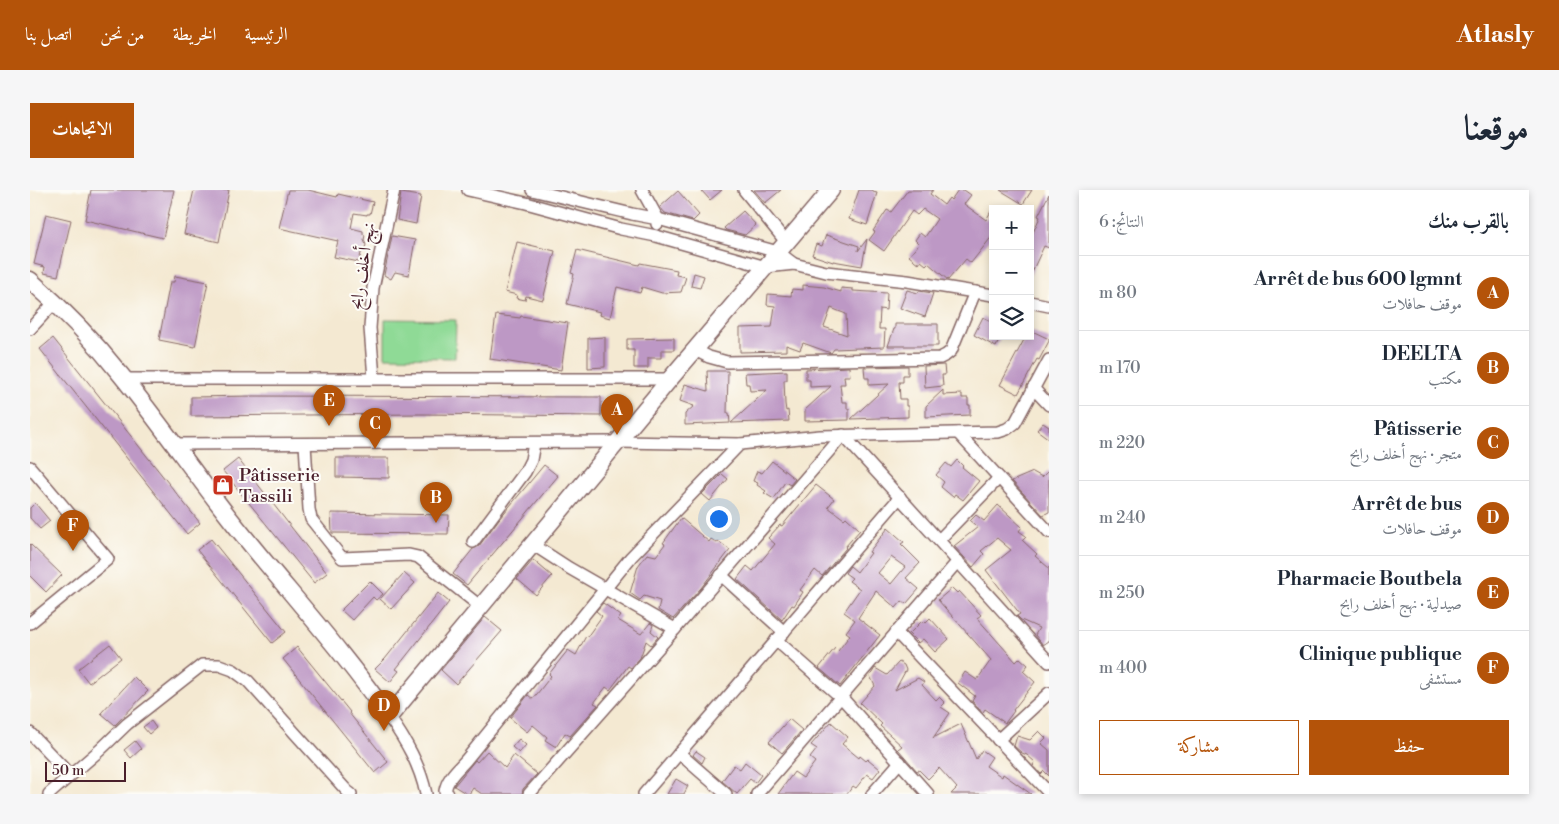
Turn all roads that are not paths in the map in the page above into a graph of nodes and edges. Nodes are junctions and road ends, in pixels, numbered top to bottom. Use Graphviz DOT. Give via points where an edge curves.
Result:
graph roads {
  1 [pos="394,190"];
  2 [pos="468,190"];
  3 [pos="525,190"];
  4 [pos="532,190"];
  5 [pos="642,190"];
  6 [pos="744,190"];
  7 [pos="831,190"];
  8 [pos="526,203"];
  9 [pos="658,219"];
  10 [pos="656,236"];
  11 [pos="783,247"];
  12 [pos="794,264"];
  13 [pos="766,267"];
  14 [pos="30,280"];
  15 [pos="975,292"];
  16 [pos="989,294"];
  17 [pos="55,302"];
  18 [pos="1034,303"];
  19 [pos="1049,306"];
  20 [pos="30,329"];
  21 [pos="694,350"];
  22 [pos="1049,360"];
  23 [pos="374,378"];
  24 [pos="124,379"];
  25 [pos="670,379"];
  26 [pos="1033,388"];
  27 [pos="1049,405"];
  28 [pos="958,433"];
  29 [pos="843,435"];
  30 [pos="534,442"];
  31 [pos="617,442"];
  32 [pos="174,444"];
  33 [pos="305,444"];
  34 [pos="740,444"];
  35 [pos="30,468"];
  36 [pos="999,478"];
  37 [pos="900,497"];
  38 [pos="1049,532"];
  39 [pos="938,540"];
  40 [pos="473,542"];
  41 [pos="532,544"];
  42 [pos="958,561"];
  43 [pos="721,575"];
  44 [pos="606,589"];
  45 [pos="481,607"];
  46 [pos="30,624"];
  47 [pos="675,629"];
  48 [pos="896,632"];
  49 [pos="780,636"];
  50 [pos="1049,662"];
  51 [pos="1049,693"];
  52 [pos="841,696"];
  53 [pos="389,717"];
  54 [pos="30,733"];
  55 [pos="998,740"];
  56 [pos="679,753"];
  57 [pos="900,762"];
  58 [pos="70,775"];
  59 [pos="1049,793"];
  60 [pos="49,794"];
  61 [pos="352,794"];
  62 [pos="426,794"];
  63 [pos="448,794"];
  64 [pos="529,794"];
  65 [pos="644,794"];
  66 [pos="726,794"];
  67 [pos="757,794"];
  68 [pos="872,794"];
  69 [pos="928,794"];
  1 -- 23 [label="street, نهج أخلف رابح" via="373,288 370,328"];
  2 -- 8 [label="street"];
  3 -- 8 [label="street"];
  4 -- 9 [label="street"];
  5 -- 9 [label="street"];
  6 -- 11 [label="street"];
  7 -- 11 [label="street"];
  8 -- 10 [label="street"];
  9 -- 10 [label="street"];
  9 -- 11 [label="street"];
  10 -- 13 [label="street"];
  11 -- 12 [label="street"];
  11 -- 13 [label="street"];
  12 -- 13 [label="street"];
  12 -- 15 [label="street" via="826,272 908,280"];
  13 -- 21 [label="street"];
  14 -- 17 [label="street"];
  15 -- 16 [label="street"];
  15 -- 21 [label="street" via="951,351 940,358 727,362"];
  17 -- 20 [label="street"];
  17 -- 24 [label="street"];
  18 -- 19 [label="street"];
  21 -- 25 [label="street"];
  22 -- 26 [label="street"];
  23 -- 24 [label="street"];
  23 -- 25 [label="street"];
  24 -- 32 [label="street"];
  25 -- 31 [label="street"];
  26 -- 27 [label="street"];
  26 -- 28 [label="street" via="1015,423 1007,429"];
  28 -- 29 [label="street"];
  28 -- 36 [label="street"];
  29 -- 34 [label="street"];
  29 -- 37 [label="street"];
  29 -- 43 [label="street"];
  30 -- 31 [label="street"];
  30 -- 33 [label="street"];
  30 -- 40 [label="street" via="525,472"];
  31 -- 34 [label="street"];
  31 -- 41 [label="street"];
  32 -- 33 [label="street"];
  32 -- 53 [label="street" via="235,525 366,683"];
  33 -- 45 [label="street" via="311,519 342,558 418,557"];
  34 -- 44 [label="street" via="631,557"];
  35 -- 46 [label="street" via="108,559"];
  36 -- 38 [label="street"];
  36 -- 39 [label="street"];
  37 -- 39 [label="street"];
  37 -- 49 [label="street"];
  39 -- 42 [label="street"];
  41 -- 44 [label="street"];
  41 -- 45 [label="street"];
  42 -- 48 [label="street"];
  42 -- 50 [label="street"];
  43 -- 47 [label="street"];
  43 -- 49 [label="street"];
  44 -- 47 [label="street"];
  44 -- 63 [label="street" via="450,777 445,791"];
  45 -- 53 [label="street"];
  47 -- 64 [label="street"];
  48 -- 52 [label="street"];
  48 -- 55 [label="street"];
  49 -- 52 [label="street"];
  49 -- 56 [label="street"];
  51 -- 55 [label="street"];
  52 -- 57 [label="street"];
  52 -- 67 [label="street"];
  53 -- 62 [label="street" via="417,763"];
  54 -- 58 [label="street"];
  55 -- 59 [label="street"];
  56 -- 65 [label="street"];
  56 -- 66 [label="street"];
  57 -- 68 [label="street"];
  57 -- 69 [label="street"];
  58 -- 60 [label="street"];
  58 -- 61 [label="street" via="127,724 202,665 219,665 248,681"];
}
